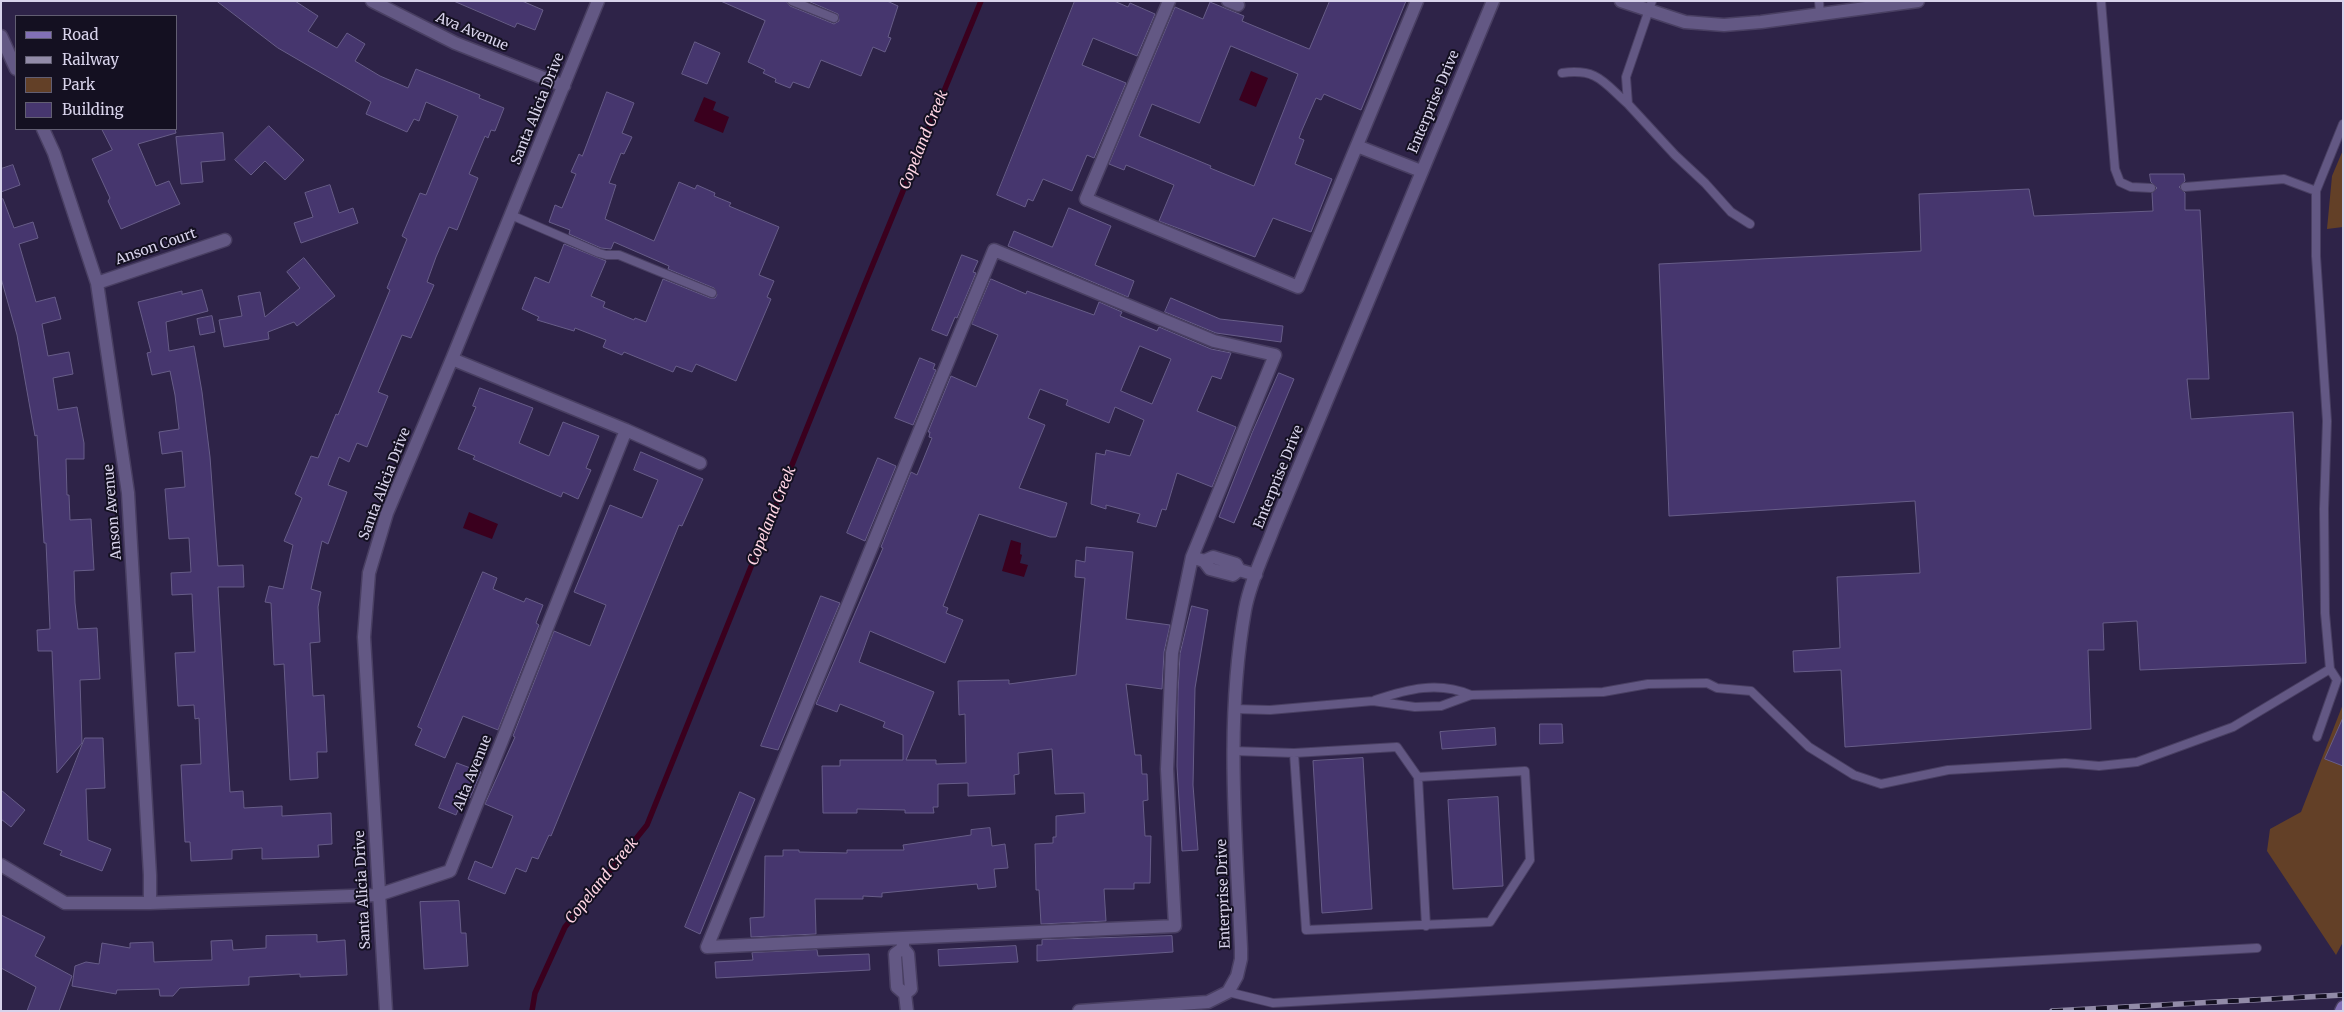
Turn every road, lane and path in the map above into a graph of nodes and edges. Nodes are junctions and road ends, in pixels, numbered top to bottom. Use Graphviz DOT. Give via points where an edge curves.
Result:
graph roads {
  1 [pos="372,1"];
  2 [pos="598,1"];
  3 [pos="792,1"];
  4 [pos="1169,1"];
  5 [pos="1417,1"];
  6 [pos="1493,1"];
  7 [pos="1621,1"];
  8 [pos="1819,1"];
  9 [pos="1918,1"];
  10 [pos="2101,1"];
  11 [pos="1650,6"];
  12 [pos="1820,14"];
  13 [pos="834,18"];
  14 [pos="1,36"];
  15 [pos="15,67"];
  16 [pos="1562,73"];
  17 [pos="564,86"];
  18 [pos="1628,104"];
  19 [pos="2343,124"];
  20 [pos="43,130"];
  21 [pos="1357,146"];
  22 [pos="1421,171"];
  23 [pos="2185,187"];
  24 [pos="2151,188"];
  25 [pos="2316,191"];
  26 [pos="511,215"];
  27 [pos="1750,224"];
  28 [pos="225,240"];
  29 [pos="96,283"];
  30 [pos="712,293"];
  31 [pos="452,359"];
  32 [pos="626,430"];
  33 [pos="700,463"];
  34 [pos="1198,559"];
  35 [pos="1256,575"];
  36 [pos="2330,669"];
  37 [pos="1471,695"];
  38 [pos="1373,701"];
  39 [pos="1234,709"];
  40 [pos="2317,737"];
  41 [pos="1233,751"];
  42 [pos="1294,753"];
  43 [pos="1418,778"];
  44 [pos="1,865"];
  45 [pos="378,895"];
  46 [pos="150,903"];
  47 [pos="1426,926"];
  48 [pos="903,943"];
  49 [pos="2257,948"];
  50 [pos="1228,992"];
  51 [pos="2343,1006"];
  52 [pos="386,1011"];
  53 [pos="906,1011"];
  54 [pos="1079,1011"];
  55 [pos="2341,1011"];
  1 -- 17 [label="street, Ava Avenue" via="455,43"];
  2 -- 17 [label="street, Santa Alicia Drive"];
  3 -- 13 [label="lane"];
  4 -- 21 [label="street" via="1086,199 1298,287"];
  5 -- 21 [label="street"];
  6 -- 22 [label="street, Enterprise Drive"];
  7 -- 11 [label="street"];
  8 -- 12 [label="lane"];
  9 -- 12 [label="street"];
  10 -- 24 [label="lane" via="2115,169 2120,182 2131,187"];
  11 -- 12 [label="street" via="1685,22 1724,25"];
  11 -- 18 [label="lane" via="1626,77"];
  14 -- 15 [label="street"];
  16 -- 18 [label="lane" via="1590,72 1604,80"];
  17 -- 26 [label="street, Santa Alicia Drive"];
  18 -- 27 [label="lane" via="1731,212"];
  19 -- 25 [label="lane"];
  20 -- 29 [label="street, Anson Avenue"];
  21 -- 22 [label="street"];
  22 -- 35 [label="street, Enterprise Drive"];
  23 -- 25 [label="lane" via="2284,180"];
  25 -- 36 [label="lane" via="2316,256 2327,421 2325,613"];
  26 -- 30 [label="lane" via="598,253 619,255"];
  26 -- 31 [label="street, Santa Alicia Drive"];
  28 -- 29 [label="street, Anson Court"];
  29 -- 46 [label="street, Anson Avenue" via="128,493"];
  31 -- 32 [label="street"];
  31 -- 45 [label="street, Santa Alicia Drive" via="387,513 369,573 364,637"];
  32 -- 33 [label="street"];
  32 -- 45 [label="street, Alta Avenue" via="450,871"];
  34 -- 35 [label="street" via="1210,569 1233,575 1239,570"];
  34 -- 48 [label="street" via="1172,653 1166,769 1175,926"];
  34 -- 48 [label="street" via="1274,355 1214,341 994,250 707,947"];
  35 -- 39 [label="street, Enterprise Drive" via="1246,608"];
  36 -- 37 [label="lane" via="2233,727 2137,762 2099,766 2065,762 1948,770 1881,784 1854,775 1809,747 1751,691 1717,688 1707,683 1648,684 1603,692"];
  36 -- 40 [label="lane" via="2337,680"];
  37 -- 38 [label="lane" via="1441,706 1415,707"];
  37 -- 38 [label="lane" via="1454,688 1416,688"];
  38 -- 39 [label="lane" via="1270,710"];
  39 -- 41 [label="street, Enterprise Drive"];
  41 -- 42 [label="lane"];
  41 -- 50 [label="street, Enterprise Drive" via="1241,958 1237,976"];
  42 -- 43 [label="lane" via="1397,747"];
  42 -- 47 [label="lane" via="1306,930"];
  43 -- 47 [label="lane"];
  43 -- 47 [label="lane" via="1525,772 1530,860 1490,922"];
  44 -- 46 [label="street, Alta Avenue" via="65,903"];
  45 -- 46 [label="street, Alta Avenue"];
  45 -- 52 [label="street, Santa Alicia Drive"];
  48 -- 53 [label="street" via="895,954 897,987 906,994"];
  49 -- 50 [label="lane" via="1273,1003"];
  50 -- 54 [label="street" via="1208,1002"];
  51 -- 55 [label="main road"];
}
